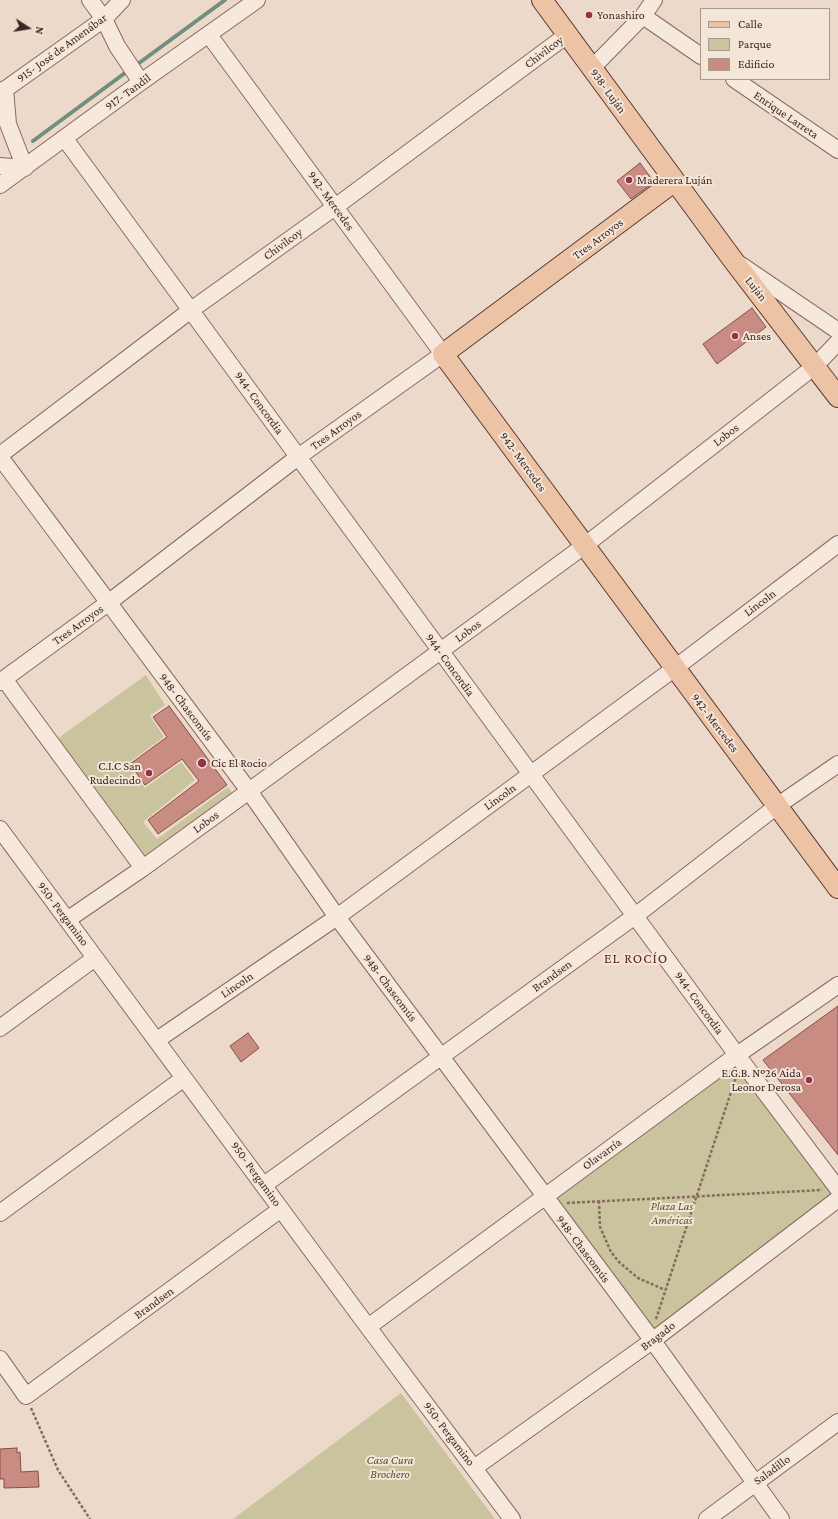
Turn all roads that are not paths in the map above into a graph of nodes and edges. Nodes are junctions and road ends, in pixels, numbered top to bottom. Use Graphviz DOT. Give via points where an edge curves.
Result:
graph roads {
  1 [pos="90,0"];
  2 [pos="122,0"];
  3 [pos="257,0"];
  4 [pos="542,0"];
  5 [pos="654,0"];
  6 [pos="643,16"];
  7 [pos="104,19"];
  8 [pos="567,34"];
  9 [pos="209,35"];
  10 [pos="700,55"];
  11 [pos="592,68"];
  12 [pos="135,73"];
  13 [pos="735,80"];
  14 [pos="2,91"];
  15 [pos="65,139"];
  16 [pos="838,150"];
  17 [pos="0,166"];
  18 [pos="24,168"];
  19 [pos="675,181"];
  20 [pos="0,185"];
  21 [pos="335,207"];
  22 [pos="733,260"];
  23 [pos="191,310"];
  24 [pos="838,332"];
  25 [pos="838,342"];
  26 [pos="443,354"];
  27 [pos="815,366"];
  28 [pos="838,397"];
  29 [pos="0,456"];
  30 [pos="298,457"];
  31 [pos="838,544"];
  32 [pos="584,546"];
  33 [pos="108,603"];
  34 [pos="440,651"];
  35 [pos="675,668"];
  36 [pos="2,681"];
  37 [pos="838,764"];
  38 [pos="531,774"];
  39 [pos="249,791"];
  40 [pos="777,806"];
  41 [pos="0,829"];
  42 [pos="5,846"];
  43 [pos="143,868"];
  44 [pos="838,888"];
  45 [pos="635,916"];
  46 [pos="337,917"];
  47 [pos="67,920"];
  48 [pos="95,958"];
  49 [pos="838,985"];
  50 [pos="0,1028"];
  51 [pos="157,1040"];
  52 [pos="441,1056"];
  53 [pos="739,1058"];
  54 [pos="184,1078"];
  55 [pos="264,1185"];
  56 [pos="830,1189"];
  57 [pos="838,1199"];
  58 [pos="547,1200"];
  59 [pos="281,1209"];
  60 [pos="0,1213"];
  61 [pos="368,1327"];
  62 [pos="651,1339"];
  63 [pos="0,1359"];
  64 [pos="838,1422"];
  65 [pos="474,1468"];
  66 [pos="754,1484"];
  67 [pos="512,1519"];
  68 [pos="707,1519"];
  69 [pos="781,1519"];
  1 -- 7 [label="street"];
  2 -- 7 [label="street, 915- José de Amenábar"];
  3 -- 9 [label="street, 917- Tandil"];
  4 -- 8 [label="main road, 938- Luján"];
  5 -- 6 [label="street"];
  6 -- 10 [label="street"];
  6 -- 11 [label="street"];
  7 -- 12 [label="street"];
  7 -- 14 [label="street, 915- José de Amenábar"];
  8 -- 11 [label="main road, 938- Luján"];
  8 -- 21 [label="street, Chivilcoy"];
  9 -- 12 [label="street, 917- Tandil"];
  9 -- 21 [label="street, 942- Mercedes"];
  11 -- 19 [label="main road, 938- Luján"];
  12 -- 15 [label="street, 917- Tandil"];
  13 -- 16 [label="street, Enrique Larreta"];
  14 -- 18 [label="street" via="8,124"];
  15 -- 18 [label="street, 917- Tandil"];
  15 -- 23 [label="street, 944- Concordia"];
  17 -- 18 [label="street"];
  18 -- 20 [label="street, 917- Tandil"];
  19 -- 22 [label="main road, Luján"];
  19 -- 26 [label="main road, Tres Arroyos"];
  21 -- 23 [label="street, Chivilcoy"];
  21 -- 26 [label="street, 942- Mercedes"];
  22 -- 24 [label="street"];
  22 -- 27 [label="main road, Luján"];
  23 -- 29 [label="street, Chivilcoy"];
  23 -- 30 [label="street, 944- Concordia"];
  25 -- 27 [label="street, Lobos"];
  26 -- 30 [label="street, Tres Arroyos"];
  26 -- 32 [label="main road, 942- Mercedes"];
  27 -- 28 [label="main road, Luján"];
  27 -- 32 [label="street, Lobos"];
  29 -- 33 [label="street, 948- Chascomús"];
  30 -- 33 [label="street, Tres Arroyos"];
  30 -- 34 [label="street, 944- Concordia"];
  31 -- 35 [label="street, Lincoln"];
  32 -- 34 [label="street, Lobos"];
  32 -- 35 [label="main road, 942- Mercedes"];
  33 -- 36 [label="street, Tres Arroyos"];
  33 -- 39 [label="street, 948- Chascomús"];
  34 -- 38 [label="street, 944- Concordia"];
  34 -- 39 [label="street, Lobos"];
  35 -- 38 [label="street, Lincoln"];
  35 -- 40 [label="main road, 942- Mercedes"];
  36 -- 43 [label="street"];
  37 -- 40 [label="street, Brandsen"];
  38 -- 45 [label="street, 944- Concordia"];
  38 -- 46 [label="street, Lincoln"];
  39 -- 43 [label="street, Lobos"];
  39 -- 46 [label="street, 948- Chascomús"];
  40 -- 44 [label="main road, 942- Mercedes"];
  40 -- 45 [label="street, Brandsen"];
  41 -- 42 [label="street, 950- Pergamino"];
  42 -- 47 [label="street, 950- Pergamino"];
  43 -- 47 [label="street, Lobos"];
  45 -- 52 [label="street, Brandsen"];
  45 -- 53 [label="street, 944- Concordia"];
  46 -- 51 [label="street, Lincoln"];
  46 -- 52 [label="street, 948- Chascomús"];
  47 -- 48 [label="street, 950- Pergamino"];
  48 -- 50 [label="street"];
  48 -- 51 [label="street, 950- Pergamino"];
  49 -- 53 [label="street, Olavarría"];
  51 -- 54 [label="street, 950- Pergamino"];
  52 -- 55 [label="street, Brandsen"];
  52 -- 58 [label="street, 948- Chascomús"];
  53 -- 56 [label="street, 944- Concordia"];
  53 -- 58 [label="street, Olavarría"];
  54 -- 55 [label="street, 950- Pergamino"];
  54 -- 60 [label="street"];
  55 -- 59 [label="street, 950- Pergamino"];
  57 -- 62 [label="street, Bragado"];
  58 -- 61 [label="street, Olavarría"];
  58 -- 62 [label="street, 948- Chascomús"];
  59 -- 61 [label="street, 950- Pergamino"];
  59 -- 63 [label="street, Brandsen" via="26,1396"];
  61 -- 65 [label="street, 950- Pergamino"];
  62 -- 65 [label="street, Bragado"];
  62 -- 66 [label="street, 948- Chascomús"];
  64 -- 66 [label="street, Saladillo"];
  65 -- 67 [label="street, 950- Pergamino"];
  66 -- 68 [label="street, Saladillo"];
  66 -- 69 [label="street, 948- Chascomús"];
}
